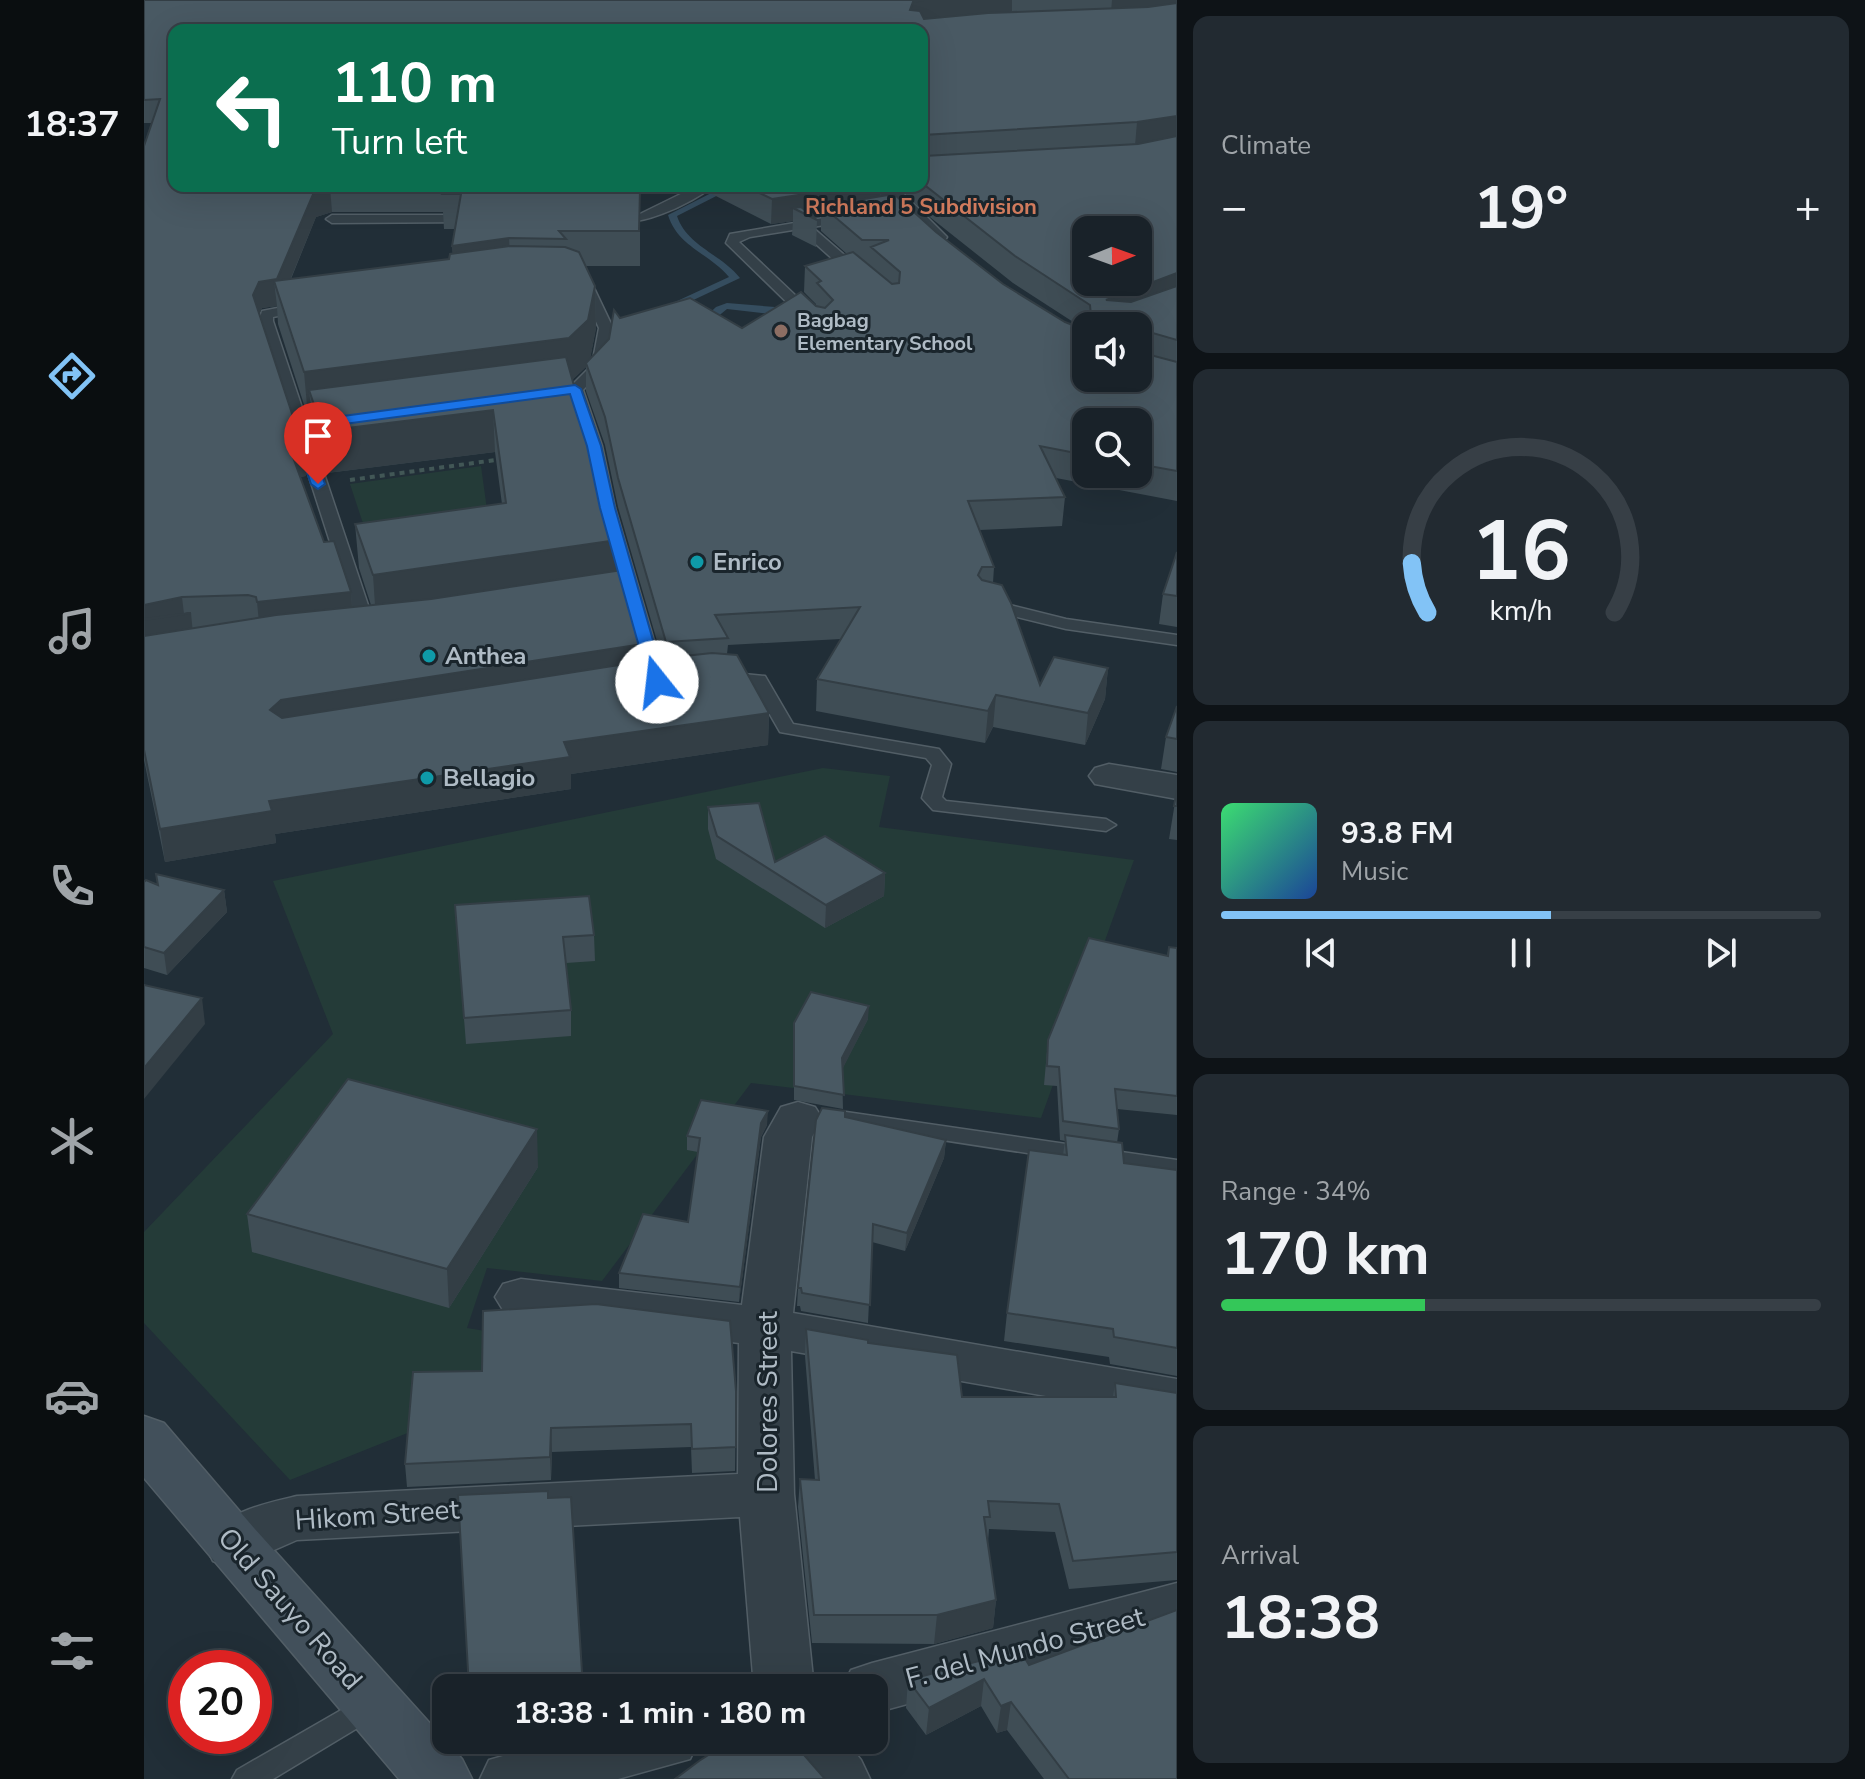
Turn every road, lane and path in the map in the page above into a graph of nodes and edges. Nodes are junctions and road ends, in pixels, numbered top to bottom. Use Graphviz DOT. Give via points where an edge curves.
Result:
graph roads {
  1 [pos="695,192"];
  2 [pos="890,203"];
  3 [pos="860,217"];
  4 [pos="596,218"];
  5 [pos="332,219"];
  6 [pos="487,219"];
  7 [pos="802,225"];
  8 [pos="954,254"];
  9 [pos="568,282"];
  10 [pos="869,284"];
  11 [pos="322,305"];
  12 [pos="822,328"];
  13 [pos="594,446"];
  14 [pos="318,484"];
  15 [pos="986,604"];
  16 [pos="366,629"];
  17 [pos="1177,640"];
  18 [pos="712,676"];
  19 [pos="656,683"];
  20 [pos="1109,776"];
  21 [pos="1177,787"];
  22 [pos="1106,825"];
  23 [pos="798,1118"];
  24 [pos="1177,1168"];
  25 [pos="521,1297"];
  26 [pos="765,1327"];
  27 [pos="1177,1399"];
  28 [pos="144,1438"];
  29 [pos="766,1494"];
  30 [pos="233,1545"];
  31 [pos="1177,1607"];
  32 [pos="783,1674"];
  33 [pos="888,1684"];
  34 [pos="373,1704"];
  35 [pos="612,1754"];
  36 [pos="820,1754"];
  37 [pos="247,1779"];
  38 [pos="439,1779"];
  39 [pos="511,1779"];
  40 [pos="839,1779"];
  1 -- 4 [label="lane" via="642,218"];
  2 -- 8 [label="street"];
  3 -- 7 [label="lane"];
  5 -- 6 [label="lane"];
  7 -- 10 [label="lane"];
  7 -- 12 [label="lane" via="735,237 732,243"];
  9 -- 13 [label="lane" via="588,289 606,328 599,366 567,390"];
  11 -- 14 [label="lane" via="267,314 266,321 306,425"];
  13 -- 14 [label="path"];
  13 -- 19 [label="lane" via="623,592"];
  14 -- 16 [label="lane"];
  15 -- 17 [label="lane" via="1066,624"];
  18 -- 22 [label="lane" via="759,680 786,728 932,753 942,764 932,798 940,806"];
  20 -- 21 [label="street"];
  23 -- 24 [label="lane" via="825,1116"];
  23 -- 26 [label="street, Dolores Street" via="788,1137"];
  25 -- 26 [label="street"];
  26 -- 27 [label="street"];
  26 -- 29 [label="street, Dolores Street"];
  28 -- 30 [label="main road, Old Sauyo Road"];
  29 -- 30 [label="street, Hikom Street" via="297,1518 269,1525"];
  29 -- 32 [label="street, Dolores Street"];
  30 -- 34 [label="main road, Old Sauyo Road"];
  31 -- 33 [label="street, F. del Mundo Street"];
  34 -- 37 [label="lane"];
  34 -- 38 [label="main road, Old Sauyo Road"];
  35 -- 39 [label="street"];
  36 -- 40 [label="street"];
}
